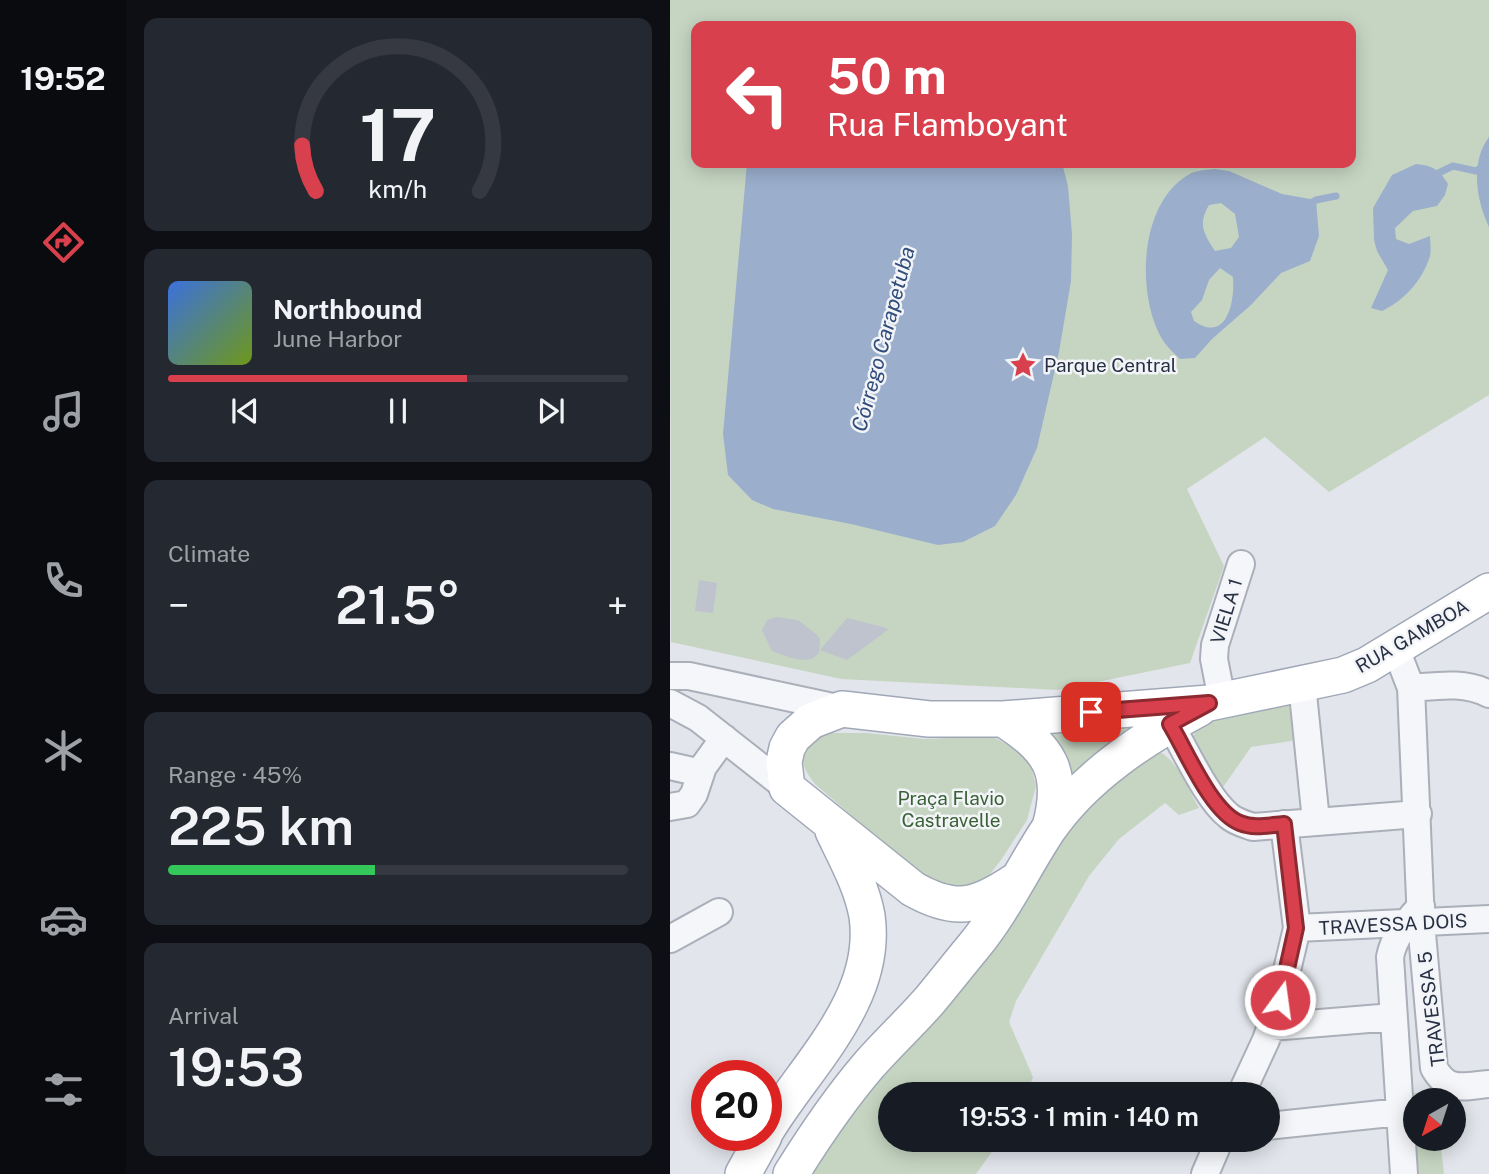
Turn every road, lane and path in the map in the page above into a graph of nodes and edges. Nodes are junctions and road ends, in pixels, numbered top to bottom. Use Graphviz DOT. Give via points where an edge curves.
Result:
graph roads {
  1 [pos="1240,564"];
  2 [pos="1489,591"];
  3 [pos="1396,649"];
  4 [pos="670,676"];
  5 [pos="1302,684"];
  6 [pos="1411,688"];
  7 [pos="1489,694"];
  8 [pos="1216,701"];
  9 [pos="670,703"];
  10 [pos="842,709"];
  11 [pos="1003,719"];
  12 [pos="1170,724"];
  13 [pos="724,738"];
  14 [pos="670,766"];
  15 [pos="701,773"];
  16 [pos="787,788"];
  17 [pos="670,807"];
  18 [pos="1418,814"];
  19 [pos="1316,821"];
  20 [pos="1284,824"];
  21 [pos="830,825"];
  22 [pos="1050,827"];
  23 [pos="1015,881"];
  24 [pos="719,912"];
  25 [pos="1416,917"];
  26 [pos="1489,919"];
  27 [pos="1296,928"];
  28 [pos="670,939"];
  29 [pos="1393,1017"];
  30 [pos="1271,1027"];
  31 [pos="1246,1082"];
  32 [pos="1489,1084"];
  33 [pos="782,1108"];
  34 [pos="1400,1112"];
  35 [pos="1280,1125"];
  36 [pos="756,1151"];
  37 [pos="1214,1152"];
  38 [pos="743,1174"];
  39 [pos="791,1174"];
  40 [pos="1205,1174"];
  41 [pos="1404,1174"];
  1 -- 8 [label="street, VIELA 1" via="1215,645"];
  2 -- 3 [label="main road, RUA GAMBOA"];
  3 -- 5 [label="main road, RUA GAMBOA" via="1343,675"];
  3 -- 6 [label="street, TRAVESSA 5"];
  4 -- 10 [label="street" via="689,676"];
  5 -- 8 [label="main road, RUA GAMBOA"];
  5 -- 19 [label="street"];
  6 -- 7 [label="street" via="1456,685"];
  6 -- 18 [label="street, TRAVESSA 5"];
  8 -- 11 [label="main road, RUA GAMBOA"];
  8 -- 12 [label="main road, RUA GAMBOA"];
  9 -- 13 [label="street"];
  10 -- 11 [label="main road" via="929,719"];
  10 -- 16 [label="main road" via="811,721 793,737 784,762"];
  11 -- 22 [label="main road" via="1045,753 1055,776 1057,802"];
  12 -- 20 [label="street" via="1226,815 1253,827"];
  12 -- 22 [label="main road, RUA GAMBOA" via="1097,777"];
  13 -- 15 [label="street"];
  13 -- 16 [label="street"];
  14 -- 15 [label="street"];
  15 -- 17 [label="street" via="687,804"];
  16 -- 21 [label="main road"];
  18 -- 19 [label="street"];
  18 -- 25 [label="street, TRAVESSA 5"];
  19 -- 20 [label="street"];
  20 -- 27 [label="street"];
  21 -- 23 [label="main road" via="930,898 976,903"];
  21 -- 33 [label="main road" via="863,903 868,946 848,1007"];
  22 -- 23 [label="main road, RUA GAMBOA"];
  23 -- 39 [label="main road, RUA GAMBOA" via="976,943 868,1066"];
  24 -- 28 [label="street"];
  25 -- 26 [label="street, TRAVESSA DOIS"];
  25 -- 27 [label="street, TRAVESSA DOIS"];
  25 -- 29 [label="street" via="1392,944"];
  25 -- 32 [label="street, TRAVESSA 5" via="1434,1068 1446,1084"];
  27 -- 30 [label="street"];
  29 -- 30 [label="street"];
  29 -- 34 [label="street"];
  30 -- 31 [label="street"];
  34 -- 35 [label="street"];
  34 -- 41 [label="street"];
  36 -- 38 [label="main road"];
  37 -- 40 [label="street"];
}
